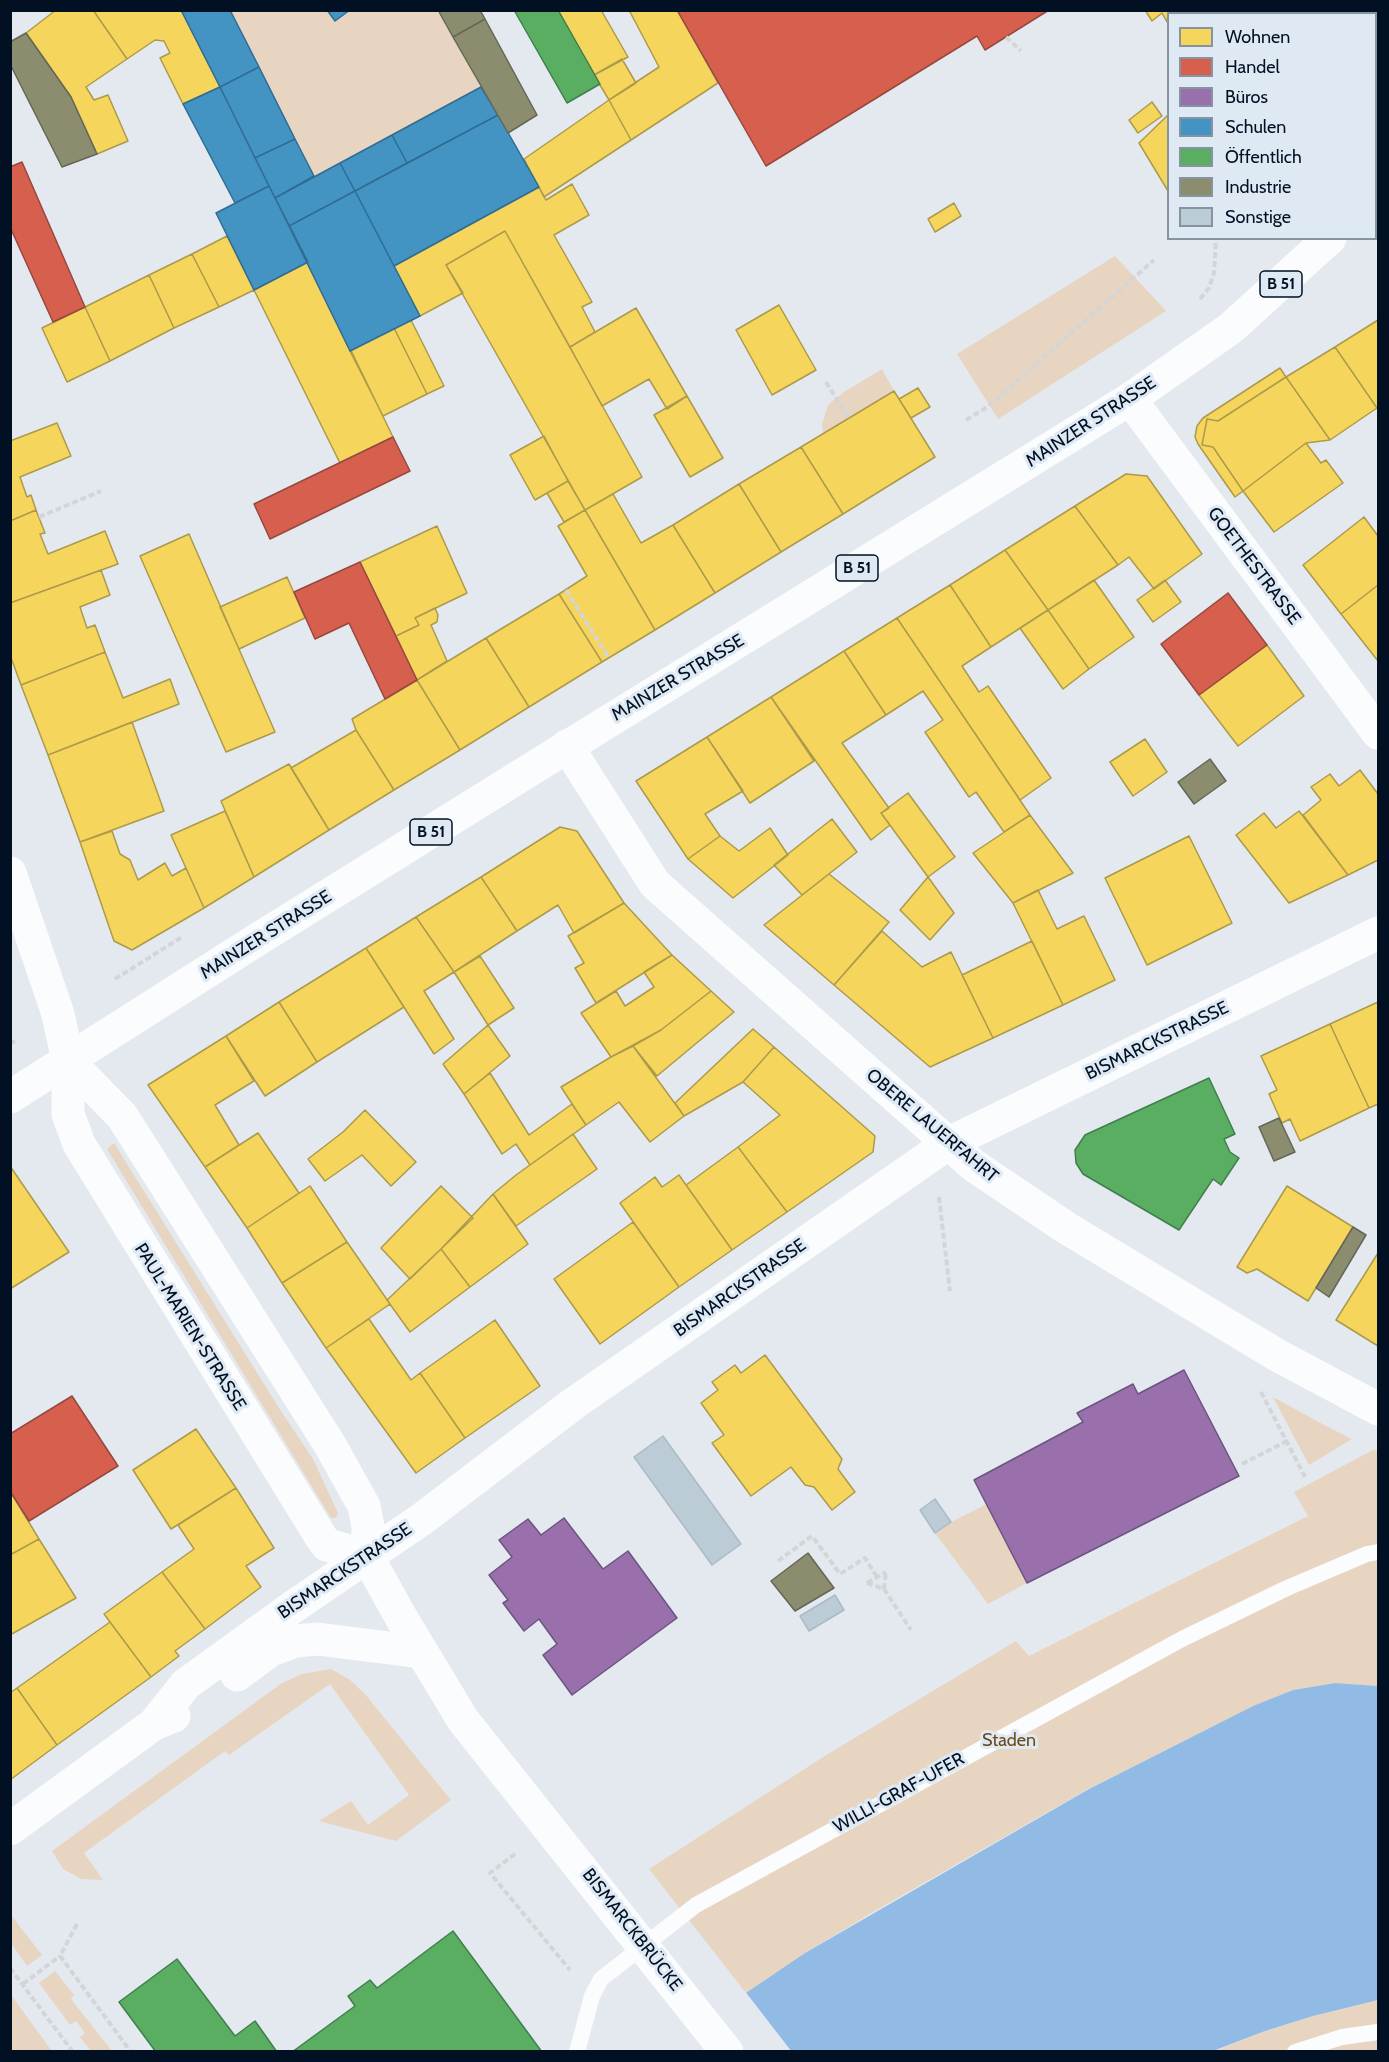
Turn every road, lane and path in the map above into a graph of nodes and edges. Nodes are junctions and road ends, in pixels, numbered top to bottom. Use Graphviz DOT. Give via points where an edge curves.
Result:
graph roads {
  1 [pos="1006,37"];
  2 [pos="1021,51"];
  3 [pos="1328,240"];
  4 [pos="1154,260"];
  5 [pos="826,382"];
  6 [pos="1130,399"];
  7 [pos="849,418"];
  8 [pos="966,420"];
  9 [pos="101,491"];
  10 [pos="39,517"];
  11 [pos="566,590"];
  12 [pos="609,658"];
  13 [pos="1378,733"];
  14 [pos="567,746"];
  15 [pos="10,873"];
  16 [pos="1378,933"];
  17 [pos="68,1061"];
  18 [pos="10,1097"];
  19 [pos="949,1143"];
  20 [pos="938,1190"];
  21 [pos="950,1291"];
  22 [pos="1260,1389"];
  23 [pos="1378,1409"];
  24 [pos="1287,1441"];
  25 [pos="1242,1464"];
  26 [pos="1305,1477"];
  27 [pos="1378,1552"];
  28 [pos="367,1556"];
  29 [pos="778,1561"];
  30 [pos="877,1577"];
  31 [pos="884,1589"];
  32 [pos="911,1630"];
  33 [pos="421,1652"];
  34 [pos="154,1724"];
  35 [pos="10,1829"];
  36 [pos="515,1854"];
  37 [pos="77,1924"];
  38 [pos="60,1956"];
  39 [pos="10,1968"];
  40 [pos="22,1984"];
  41 [pos="592,1996"];
  42 [pos="1378,2032"];
  43 [pos="73,2052"];
  44 [pos="131,2052"];
  45 [pos="577,2052"];
  46 [pos="728,2052"];
  47 [pos="1295,2052"];
  1 -- 2 [label="path"];
  3 -- 6 [label="main road, MAINZER STRASSE / B 51" via="1231,328"];
  4 -- 8 [label="path" via="989,406"];
  5 -- 7 [label="path"];
  6 -- 13 [label="main road, GOETHESTRASSE"];
  6 -- 14 [label="main road, MAINZER STRASSE / B 51"];
  9 -- 10 [label="path"];
  11 -- 12 [label="path"];
  14 -- 17 [label="main road, MAINZER STRASSE / B 51"];
  14 -- 19 [label="main road, OBERE LAUERFAHRT" via="656,884"];
  15 -- 17 [label="main road, PAUL-MARIEN-STRASSE" via="49,984"];
  16 -- 19 [label="main road, BISMARCKSTRASSE"];
  17 -- 18 [label="main road, MAINZER STRASSE / B 51"];
  17 -- 28 [label="main road" via="122,1116 335,1453 364,1506"];
  17 -- 28 [label="main road, PAUL-MARIEN-STRASSE" via="68,1114 80,1144 138,1243 321,1537 327,1545"];
  19 -- 23 [label="main road, OBERE LAUERFAHRT" via="973,1165 1065,1227 1277,1355"];
  19 -- 28 [label="main road, BISMARCKSTRASSE" via="573,1404"];
  20 -- 21 [label="path"];
  22 -- 24 [label="path"];
  24 -- 25 [label="path"];
  24 -- 26 [label="path"];
  27 -- 41 [label="lane, WILLI-GRAF-UFER" via="1287,1588 1182,1639 696,1905 600,1978"];
  28 -- 33 [label="main road"];
  28 -- 34 [label="main road, BISMARCKSTRASSE" via="186,1684"];
  29 -- 30 [label="path" via="812,1536 840,1574 865,1558"];
  30 -- 31 [label="path" via="886,1572"];
  30 -- 31 [label="path" via="867,1583"];
  31 -- 32 [label="path"];
  33 -- 34 [label="main road, BISMARCKSTRASSE" via="318,1638 295,1641 271,1650 200,1702"];
  33 -- 46 [label="main road, BISMARCKBRÜCKE" via="463,1720"];
  34 -- 35 [label="main road, BISMARCKSTRASSE"];
  36 -- 41 [label="path" via="490,1873"];
  37 -- 38 [label="path"];
  38 -- 40 [label="path"];
  38 -- 44 [label="path"];
  39 -- 40 [label="path"];
  40 -- 43 [label="path"];
  41 -- 45 [label="lane, WILLI-GRAF-UFER"];
  42 -- 47 [label="lane" via="1342,2037"];
}
